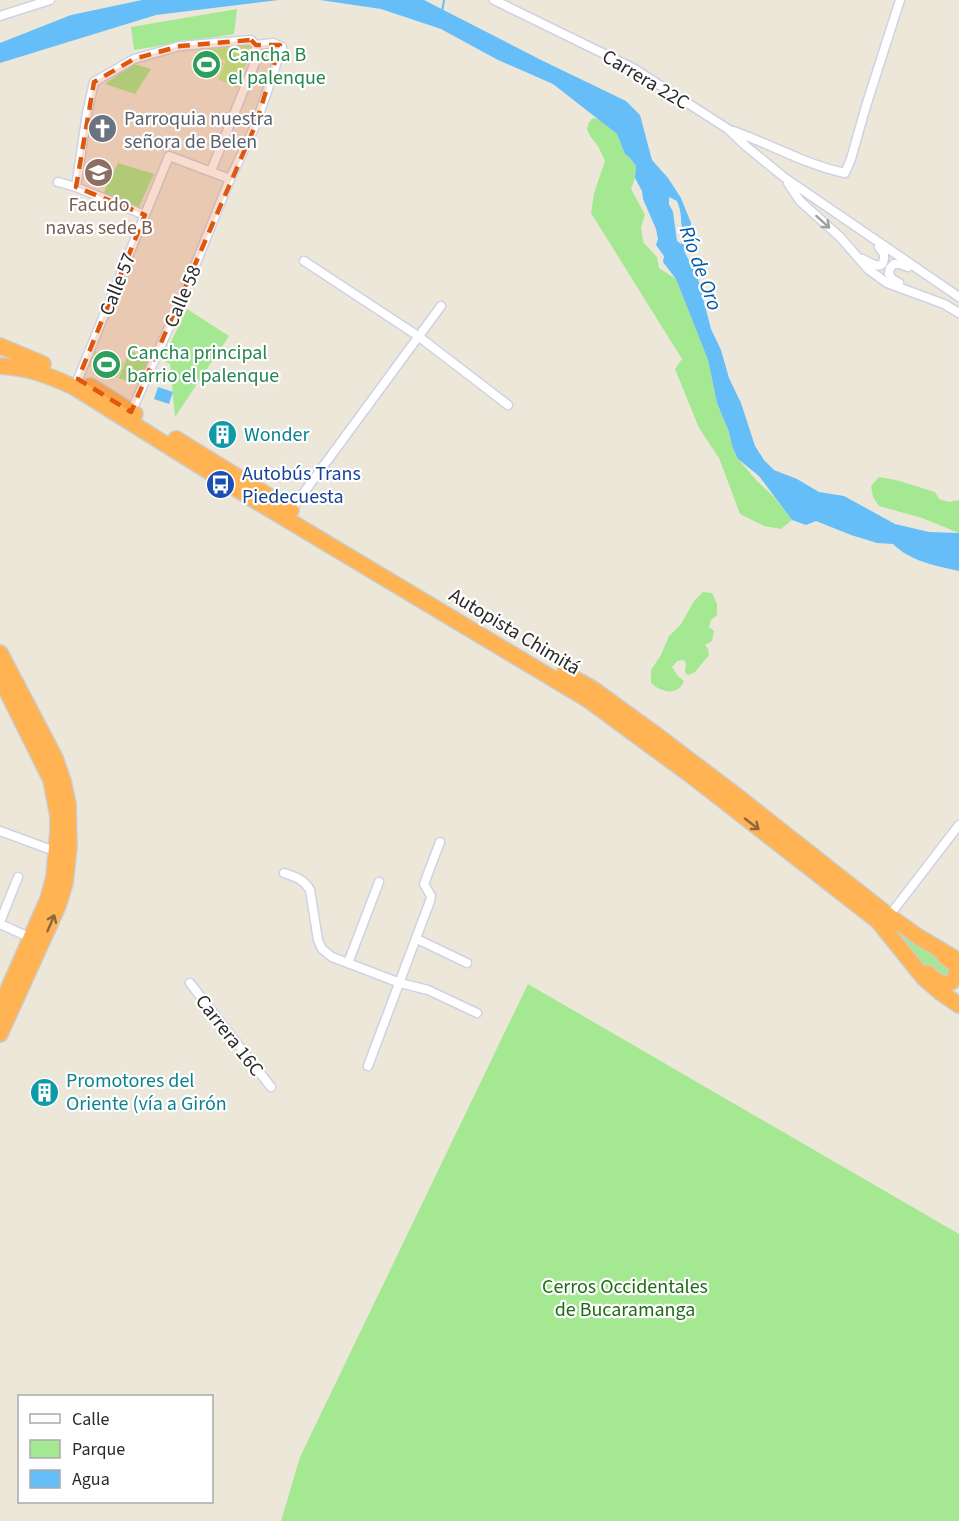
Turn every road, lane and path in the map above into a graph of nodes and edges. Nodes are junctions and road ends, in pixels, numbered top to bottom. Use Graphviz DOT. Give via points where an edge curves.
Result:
graph roads {
  1 [pos="50,0"];
  2 [pos="494,0"];
  3 [pos="900,0"];
  4 [pos="0,16"];
  5 [pos="254,43"];
  6 [pos="728,129"];
  7 [pos="211,171"];
  8 [pos="230,178"];
  9 [pos="785,178"];
  10 [pos="58,182"];
  11 [pos="76,187"];
  12 [pos="145,215"];
  13 [pos="868,236"];
  14 [pos="853,251"];
  15 [pos="304,261"];
  16 [pos="922,273"];
  17 [pos="914,292"];
  18 [pos="959,297"];
  19 [pos="441,306"];
  20 [pos="959,313"];
  21 [pos="418,336"];
  22 [pos="0,346"];
  23 [pos="0,358"];
  24 [pos="0,366"];
  25 [pos="36,367"];
  26 [pos="0,375"];
  27 [pos="78,379"];
  28 [pos="508,405"];
  29 [pos="131,411"];
  30 [pos="291,510"];
  31 [pos="0,654"];
  32 [pos="0,676"];
  33 [pos="959,825"];
  34 [pos="0,831"];
  35 [pos="440,842"];
  36 [pos="57,852"];
  37 [pos="284,873"];
  38 [pos="18,877"];
  39 [pos="379,882"];
  40 [pos="889,916"];
  41 [pos="0,923"];
  42 [pos="917,936"];
  43 [pos="32,938"];
  44 [pos="417,939"];
  45 [pos="904,955"];
  46 [pos="959,961"];
  47 [pos="348,963"];
  48 [pos="467,963"];
  49 [pos="190,983"];
  50 [pos="400,983"];
  51 [pos="959,1005"];
  52 [pos="0,1008"];
  53 [pos="477,1013"];
  54 [pos="0,1034"];
  55 [pos="368,1065"];
  56 [pos="271,1087"];
  1 -- 4 [label="street"];
  2 -- 6 [label="street, Carrera 22C" via="633,68"];
  3 -- 6 [label="street" via="845,173 825,169"];
  5 -- 7 [label="street" via="258,55"];
  5 -- 8 [label="street, Calle 58" via="282,47 256,124"];
  5 -- 11 [label="street" via="180,46 134,59 94,82"];
  6 -- 9 [label="street, Carrera 22C"];
  7 -- 8 [label="street"];
  7 -- 12 [label="street, Calle 57" via="169,156"];
  8 -- 29 [label="street, Calle 58"];
  9 -- 13 [label="street, Carrera 22C"];
  9 -- 14 [label="street, Carrera 22C, one-way" via="800,201"];
  10 -- 11 [label="street"];
  11 -- 12 [label="street"];
  12 -- 27 [label="street, Calle 57"];
  13 -- 14 [label="street" via="884,254 882,264 873,266"];
  13 -- 16 [label="street, Carrera 22C"];
  14 -- 17 [label="street, Carrera 22C" via="887,283"];
  15 -- 21 [label="street"];
  16 -- 17 [label="street" via="900,264 890,268 891,279"];
  16 -- 18 [label="street, Carrera 22C"];
  17 -- 20 [label="street, Carrera 22C"];
  19 -- 21 [label="street"];
  21 -- 28 [label="street"];
  21 -- 30 [label="street"];
  22 -- 25 [label="highway"];
  23 -- 25 [label="highway, Autopista Chimitá"];
  24 -- 25 [label="highway, Autopista Chimitá"];
  25 -- 26 [label="highway"];
  25 -- 27 [label="highway, Autopista Chimitá"];
  25 -- 45 [label="highway, Autopista Chimitá, one-way" via="587,699 878,921"];
  27 -- 29 [label="highway, Autopista Chimitá"];
  29 -- 30 [label="highway, Autopista Chimitá"];
  30 -- 40 [label="highway, Autopista Chimitá" via="593,689"];
  54 -- 31 [label="highway, one-way" via="58,906 69,847 68,804 55,758"];
  32 -- 36 [label="highway" via="51,780 58,816"];
  33 -- 40 [label="street"];
  34 -- 36 [label="street"];
  35 -- 44 [label="street" via="424,884 431,896"];
  36 -- 43 [label="highway" via="48,899"];
  37 -- 47 [label="street" via="300,879 310,890 322,949"];
  38 -- 41 [label="street"];
  39 -- 47 [label="street"];
  40 -- 42 [label="highway, Autopista Chimitá"];
  41 -- 43 [label="street"];
  42 -- 45 [label="highway" via="953,962 957,969 955,978 941,983"];
  42 -- 46 [label="highway, Autopista Chimitá"];
  43 -- 52 [label="highway"];
  44 -- 48 [label="street"];
  44 -- 50 [label="street"];
  45 -- 51 [label="highway, Autopista Chimitá" via="931,985"];
  47 -- 50 [label="street"];
  49 -- 56 [label="street, Carrera 16C"];
  50 -- 53 [label="street" via="428,990"];
  50 -- 55 [label="street"];
}
